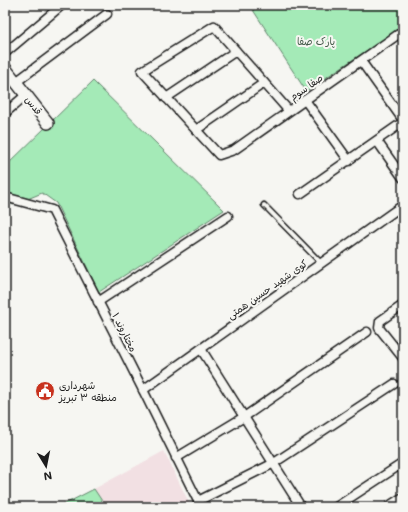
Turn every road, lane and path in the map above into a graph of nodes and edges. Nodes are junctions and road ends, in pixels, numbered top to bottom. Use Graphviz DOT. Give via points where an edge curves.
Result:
graph roads {
  1 [pos="62,5"];
  2 [pos="107,14"];
  3 [pos="403,31"];
  4 [pos="236,51"];
  5 [pos="5,52"];
  6 [pos="361,61"];
  7 [pos="5,68"];
  8 [pos="16,82"];
  9 [pos="264,82"];
  10 [pos="26,95"];
  11 [pos="166,98"];
  12 [pos="305,100"];
  13 [pos="289,111"];
  14 [pos="5,113"];
  15 [pos="403,121"];
  16 [pos="48,123"];
  17 [pos="196,130"];
  18 [pos="377,141"];
  19 [pos="349,161"];
  20 [pos="403,178"];
  21 [pos="300,194"];
  22 [pos="5,198"];
  23 [pos="264,205"];
  24 [pos="403,205"];
  25 [pos="228,216"];
  26 [pos="322,263"];
  27 [pos="98,302"];
  28 [pos="403,305"];
  29 [pos="367,332"];
  30 [pos="201,349"];
  31 [pos="403,358"];
  32 [pos="394,384"];
  33 [pos="143,390"];
  34 [pos="244,417"];
  35 [pos="176,458"];
  36 [pos="274,463"];
  37 [pos="403,463"];
  38 [pos="403,500"];
  39 [pos="199,504"];
  40 [pos="301,507"];
  41 [pos="336,507"];
  42 [pos="392,507"];
  1 -- 5 [label="street"];
  2 -- 8 [label="street"];
  3 -- 6 [label="street, صفا سوم"];
  4 -- 9 [label="street"];
  4 -- 11 [label="street"];
  4 -- 11 [label="street" via="214,26 142,71"];
  6 -- 12 [label="street, صفا سوم"];
  6 -- 15 [label="street"];
  7 -- 8 [label="street, قدس"];
  8 -- 10 [label="street, قدس"];
  9 -- 13 [label="street"];
  9 -- 17 [label="street"];
  10 -- 14 [label="street"];
  10 -- 16 [label="street, قدس"];
  11 -- 17 [label="street"];
  12 -- 13 [label="street, صفا سوم"];
  12 -- 19 [label="street"];
  13 -- 17 [label="street, صفا سوم" via="234,150 219,155"];
  15 -- 18 [label="street"];
  18 -- 19 [label="street"];
  18 -- 20 [label="street"];
  19 -- 21 [label="street"];
  22 -- 27 [label="street, مختاروند ۱" via="52,210"];
  23 -- 26 [label="lane"];
  24 -- 26 [label="street, کوی شهید حسین همتی"];
  25 -- 27 [label="street"];
  26 -- 30 [label="street, کوی شهید حسین همتی"];
  27 -- 33 [label="street, مختاروند ۱"];
  28 -- 31 [label="street" via="380,321 379,328"];
  29 -- 34 [label="street"];
  30 -- 33 [label="street, کوی شهید حسین همتی"];
  30 -- 34 [label="street"];
  32 -- 36 [label="street"];
  33 -- 35 [label="street, مختاروند ۱"];
  34 -- 35 [label="street"];
  34 -- 36 [label="street"];
  35 -- 39 [label="street, مختاروند ۱"];
  36 -- 39 [label="street"];
  36 -- 40 [label="street"];
  37 -- 41 [label="street"];
  38 -- 42 [label="main road"];
}
